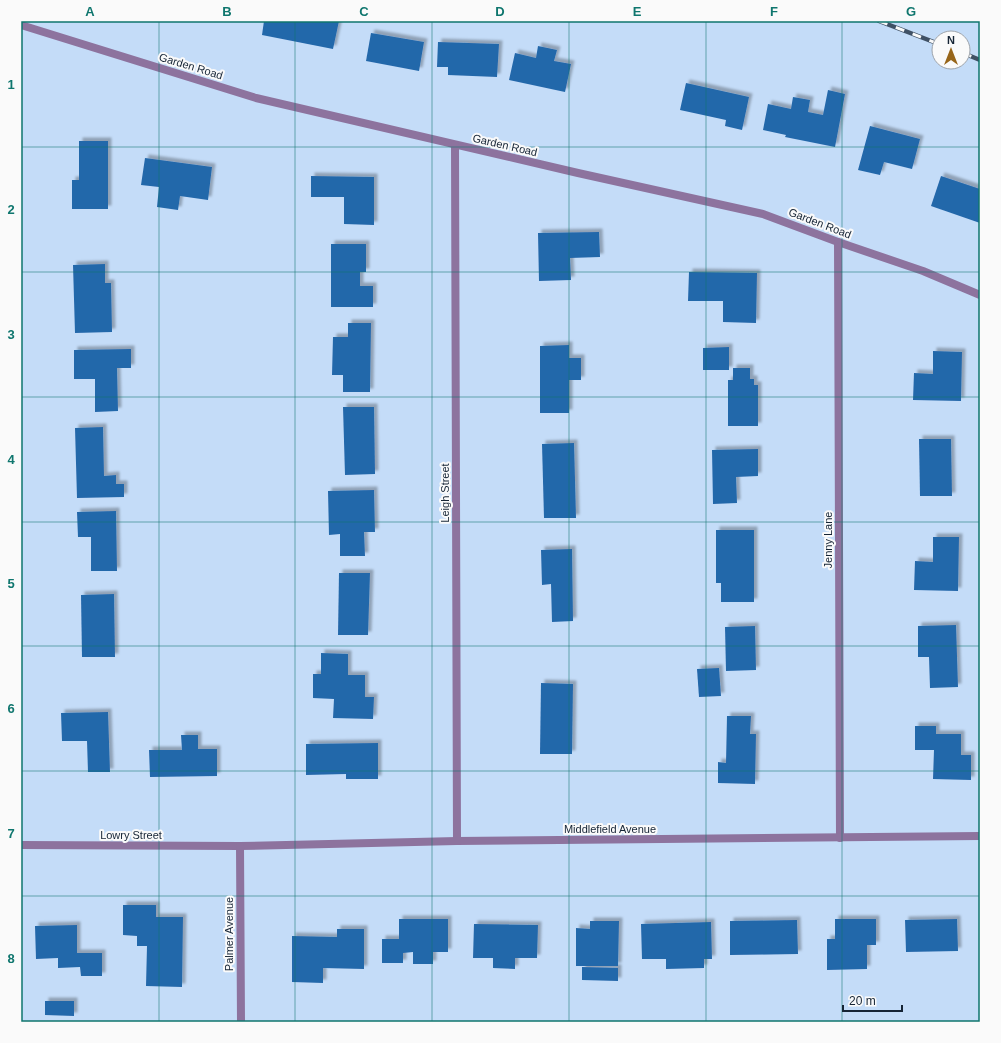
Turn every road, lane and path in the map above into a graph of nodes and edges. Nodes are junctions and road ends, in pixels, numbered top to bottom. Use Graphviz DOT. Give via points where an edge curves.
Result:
graph roads {
  1 [pos="21,25"];
  2 [pos="455,145"];
  3 [pos="838,242"];
  4 [pos="980,294"];
  5 [pos="980,836"];
  6 [pos="840,838"];
  7 [pos="457,841"];
  8 [pos="21,845"];
  9 [pos="240,846"];
  10 [pos="241,1022"];
  1 -- 2 [label="street, Garden Road" via="256,98"];
  2 -- 3 [label="street, Garden Road" via="763,214"];
  2 -- 7 [label="street, Leigh Street"];
  3 -- 4 [label="street, Garden Road"];
  3 -- 6 [label="street, Jenny Lane"];
  5 -- 6 [label="street, Middlefield Avenue"];
  6 -- 7 [label="street, Middlefield Avenue"];
  7 -- 9 [label="street, Middlefield Avenue"];
  8 -- 9 [label="street, Lowry Street"];
  9 -- 10 [label="street, Palmer Avenue"];
}
